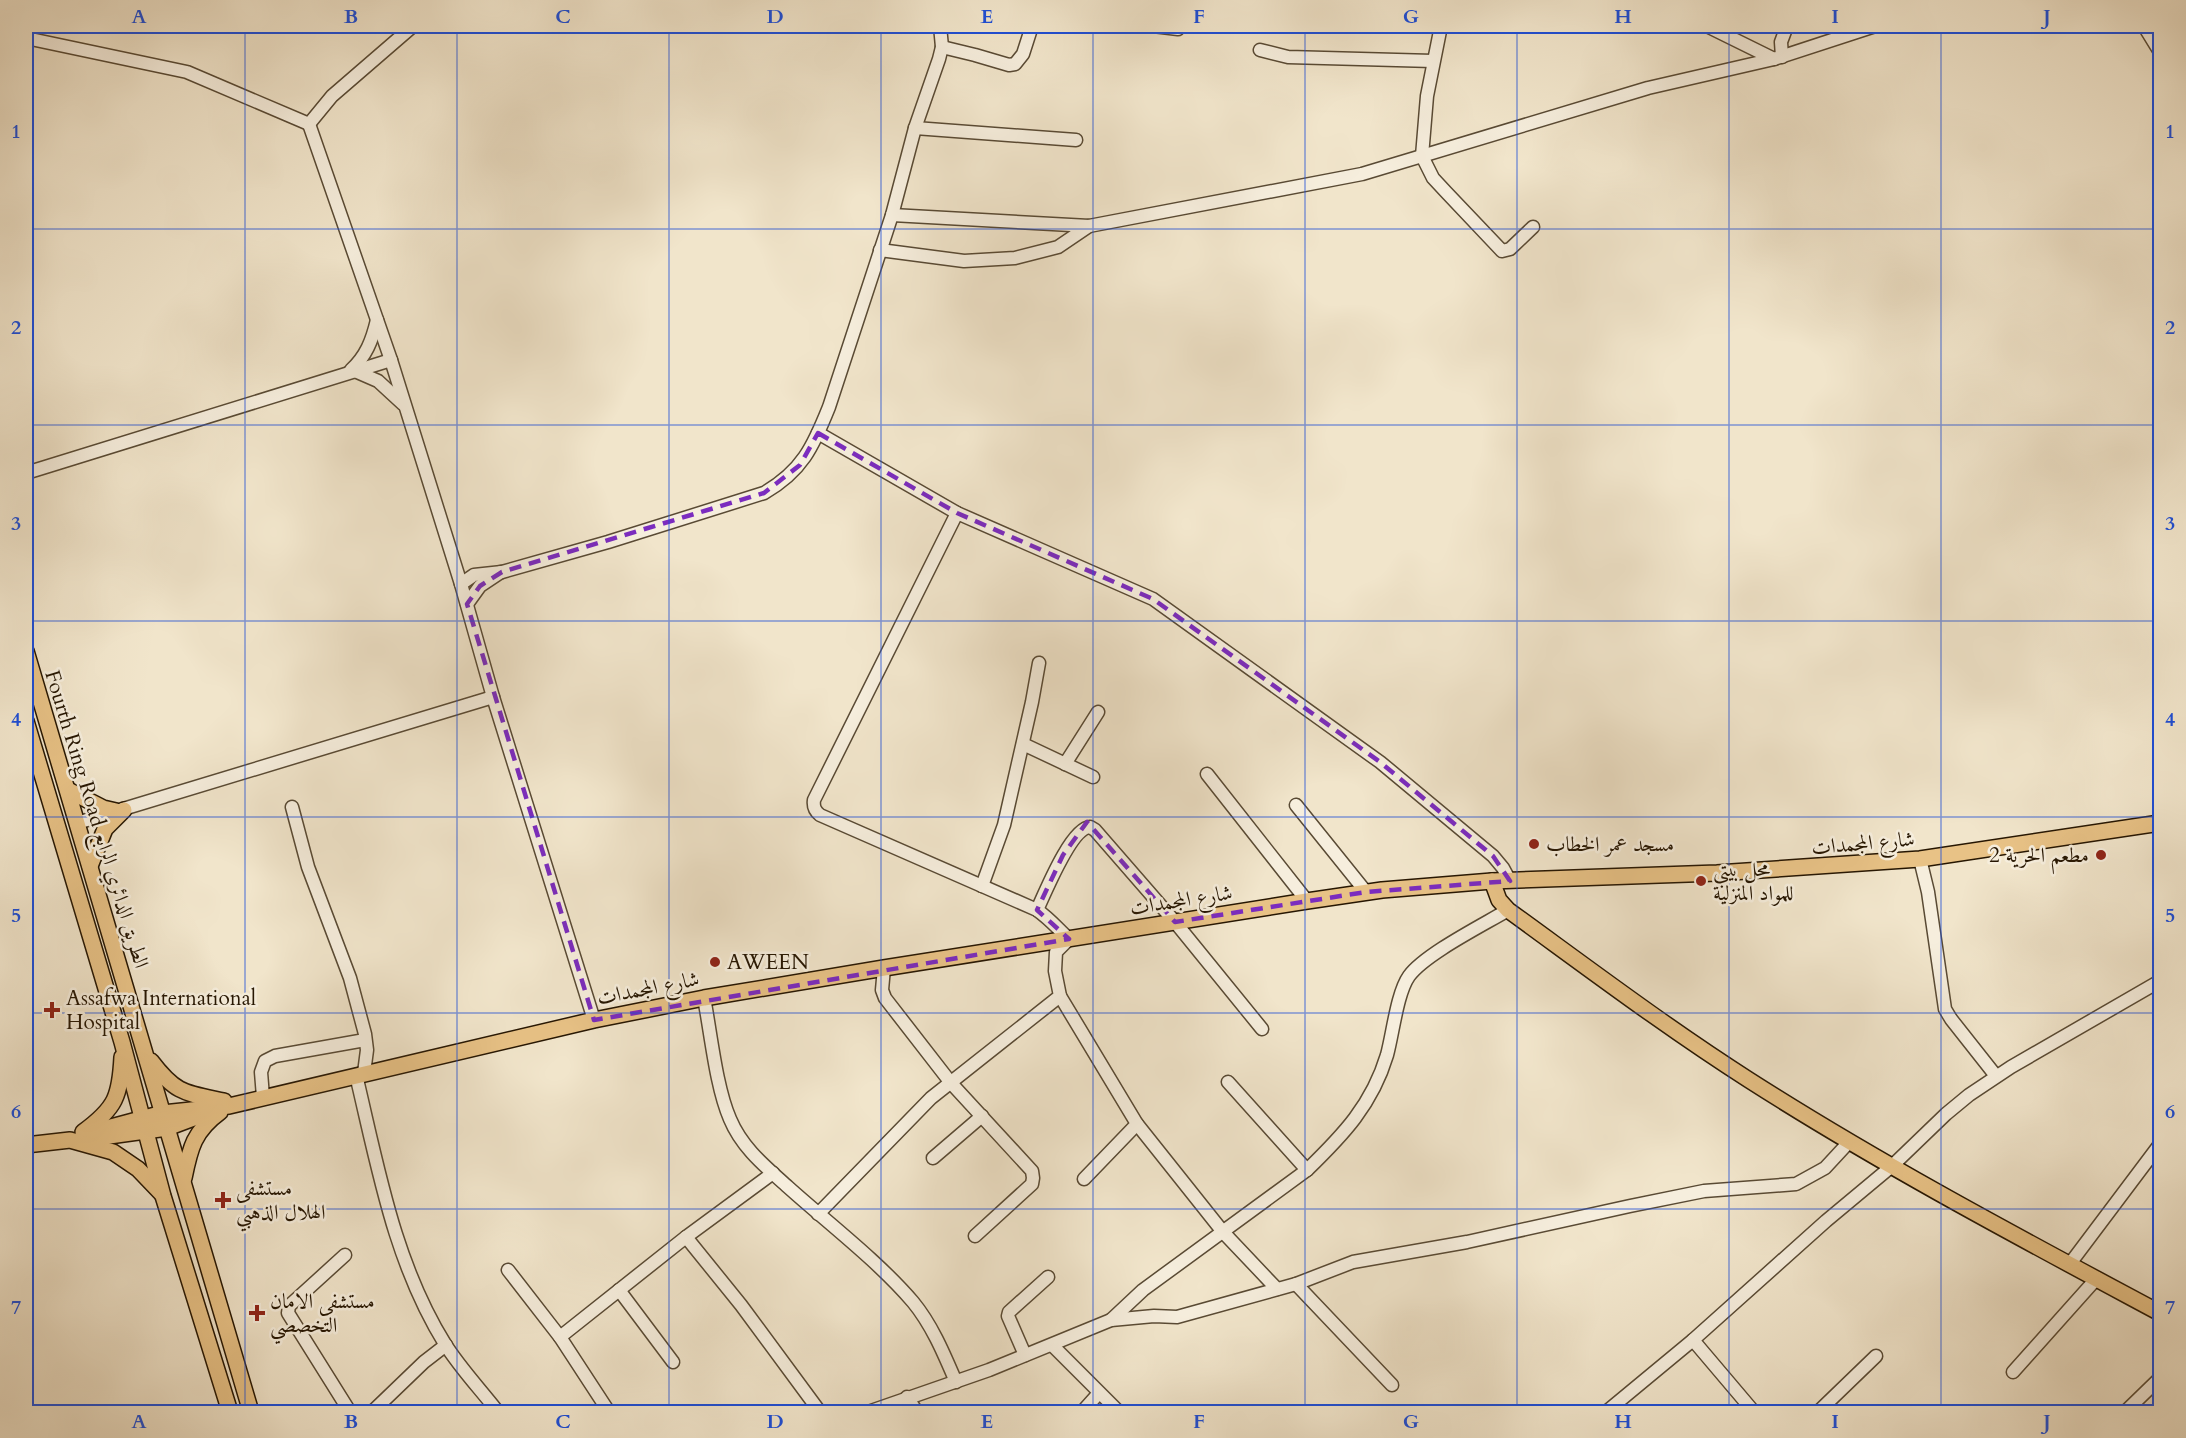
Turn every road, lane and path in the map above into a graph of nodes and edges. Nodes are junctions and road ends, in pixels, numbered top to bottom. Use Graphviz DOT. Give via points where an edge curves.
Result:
graph roads {
  1 [pos="413,26"];
  2 [pos="940,26"];
  3 [pos="1032,26"];
  4 [pos="1153,26"];
  5 [pos="1441,26"];
  6 [pos="1707,26"];
  7 [pos="1786,26"];
  8 [pos="1875,26"];
  9 [pos="2144,26"];
  10 [pos="1178,29"];
  11 [pos="26,38"];
  12 [pos="942,47"];
  13 [pos="1260,50"];
  14 [pos="2160,52"];
  15 [pos="1778,58"];
  16 [pos="1433,61"];
  17 [pos="309,124"];
  18 [pos="915,128"];
  19 [pos="1076,140"];
  20 [pos="1422,156"];
  21 [pos="892,214"];
  22 [pos="1089,226"];
  23 [pos="1533,227"];
  24 [pos="880,250"];
  25 [pos="377,319"];
  26 [pos="391,360"];
  27 [pos="352,372"];
  28 [pos="405,406"];
  29 [pos="818,433"];
  30 [pos="26,473"];
  31 [pos="957,513"];
  32 [pos="502,572"];
  33 [pos="461,584"];
  34 [pos="467,604"];
  35 [pos="26,651"];
  36 [pos="1039,663"];
  37 [pos="493,698"];
  38 [pos="1098,712"];
  39 [pos="26,721"];
  40 [pos="1023,744"];
  41 [pos="1065,764"];
  42 [pos="1206,774"];
  43 [pos="1093,777"];
  44 [pos="68,790"];
  45 [pos="1296,805"];
  46 [pos="292,807"];
  47 [pos="120,810"];
  48 [pos="77,823"];
  49 [pos="2160,823"];
  50 [pos="1920,860"];
  51 [pos="90,866"];
  52 [pos="1510,880"];
  53 [pos="1492,881"];
  54 [pos="982,886"];
  55 [pos="1366,892"];
  56 [pos="1307,901"];
  57 [pos="1037,910"];
  58 [pos="1508,910"];
  59 [pos="1175,922"];
  60 [pos="1070,939"];
  61 [pos="884,968"];
  62 [pos="2160,981"];
  63 [pos="1060,996"];
  64 [pos="704,998"];
  65 [pos="594,1020"];
  66 [pos="1262,1029"];
  67 [pos="365,1040"];
  68 [pos="122,1042"];
  69 [pos="145,1054"];
  70 [pos="360,1074"];
  71 [pos="1996,1076"];
  72 [pos="1228,1082"];
  73 [pos="951,1083"];
  74 [pos="263,1097"];
  75 [pos="228,1106"];
  76 [pos="982,1116"];
  77 [pos="165,1120"];
  78 [pos="1137,1124"];
  79 [pos="145,1125"];
  80 [pos="76,1138"];
  81 [pos="1850,1142"];
  82 [pos="2160,1144"];
  83 [pos="26,1145"];
  84 [pos="933,1158"];
  85 [pos="1892,1166"];
  86 [pos="1307,1170"];
  87 [pos="773,1173"];
  88 [pos="1084,1179"];
  89 [pos="182,1184"];
  90 [pos="164,1196"];
  91 [pos="818,1214"];
  92 [pos="1223,1232"];
  93 [pos="975,1236"];
  94 [pos="686,1237"];
  95 [pos="345,1255"];
  96 [pos="2069,1265"];
  97 [pos="508,1270"];
  98 [pos="1048,1277"];
  99 [pos="2097,1278"];
  100 [pos="1296,1284"];
  101 [pos="1277,1289"];
  102 [pos="619,1290"];
  103 [pos="2160,1313"];
  104 [pos="1111,1320"];
  105 [pos="560,1337"];
  106 [pos="1693,1340"];
  107 [pos="446,1345"];
  108 [pos="1052,1345"];
  109 [pos="1026,1355"];
  110 [pos="1876,1356"];
  111 [pos="673,1362"];
  112 [pos="2013,1372"];
  113 [pos="2160,1378"];
  114 [pos="956,1382"];
  115 [pos="1392,1385"];
  116 [pos="1099,1393"];
  117 [pos="907,1397"];
  118 [pos="230,1413"];
  119 [pos="251,1413"];
  120 [pos="350,1413"];
  121 [pos="372,1413"];
  122 [pos="498,1413"];
  123 [pos="609,1413"];
  124 [pos="820,1413"];
  125 [pos="868,1413"];
  126 [pos="917,1413"];
  127 [pos="1082,1413"];
  128 [pos="1119,1413"];
  129 [pos="1606,1413"];
  130 [pos="1754,1413"];
  131 [pos="1818,1413"];
  132 [pos="2125,1413"];
  1 -- 17 [label="street" via="332,96"];
  2 -- 12 [label="street"];
  3 -- 12 [label="street" via="1023,54 1015,64"];
  4 -- 10 [label="street"];
  5 -- 16 [label="street"];
  6 -- 15 [label="street"];
  7 -- 15 [label="street"];
  8 -- 15 [label="street"];
  9 -- 14 [label="street"];
  11 -- 17 [label="street" via="187,72"];
  12 -- 18 [label="street"];
  13 -- 16 [label="street" via="1288,57"];
  15 -- 20 [label="street" via="1637,92"];
  16 -- 20 [label="street"];
  17 -- 25 [label="street"];
  18 -- 19 [label="street"];
  18 -- 21 [label="street"];
  20 -- 22 [label="street" via="1362,174"];
  20 -- 23 [label="street" via="1433,178 1502,251 1510,249"];
  21 -- 22 [label="street"];
  21 -- 24 [label="street"];
  22 -- 24 [label="street" via="1058,247 1015,258 964,261"];
  24 -- 29 [label="street"];
  25 -- 26 [label="street"];
  25 -- 27 [label="street" via="370,346"];
  26 -- 27 [label="street"];
  26 -- 28 [label="street"];
  27 -- 28 [label="street" via="378,381"];
  27 -- 30 [label="street"];
  28 -- 33 [label="street"];
  29 -- 31 [label="street"];
  29 -- 32 [label="street" via="800,465 764,493"];
  31 -- 52 [label="street" via="1153,599 1380,762 1493,856"];
  31 -- 54 [label="street" via="813,806 820,815"];
  32 -- 33 [label="street" via="474,575"];
  32 -- 34 [label="street" via="480,586"];
  33 -- 34 [label="street"];
  34 -- 37 [label="street"];
  35 -- 44 [label="main road, Fourth Ring Road الطريق الدائري الرابع"];
  36 -- 40 [label="street"];
  37 -- 47 [label="street"];
  37 -- 65 [label="street"];
  38 -- 41 [label="street"];
  39 -- 68 [label="main road, Fourth Ring Road الطريق الدائري الرابع"];
  40 -- 41 [label="street"];
  40 -- 54 [label="street" via="1004,825"];
  41 -- 43 [label="street"];
  42 -- 56 [label="street"];
  44 -- 47 [label="main road" via="103,807"];
  44 -- 48 [label="main road, Fourth Ring Road الطريق الدائري الرابع"];
  45 -- 55 [label="street"];
  46 -- 67 [label="street" via="308,867 350,978"];
  47 -- 48 [label="street"];
  47 -- 51 [label="main road" via="105,829"];
  48 -- 51 [label="main road, Fourth Ring Road الطريق الدائري الرابع"];
  49 -- 50 [label="main road, شارع المجمدات"];
  50 -- 52 [label="main road, شارع المجمدات" via="1718,873"];
  50 -- 71 [label="street" via="1945,1009"];
  51 -- 69 [label="main road, Fourth Ring Road الطريق الدائري الرابع"];
  52 -- 53 [label="main road, شارع المجمدات"];
  53 -- 55 [label="main road, شارع المجمدات"];
  53 -- 58 [label="main road" via="1499,900"];
  54 -- 57 [label="street"];
  55 -- 56 [label="main road, شارع المجمدات"];
  56 -- 59 [label="main road, شارع المجمدات"];
  57 -- 59 [label="street" via="1063,855 1081,830 1090,827"];
  57 -- 60 [label="street"];
  58 -- 81 [label="main road" via="1670,1027"];
  58 -- 86 [label="street" via="1422,962 1409,977 1401,992 1380,1078 1369,1099 1354,1121"];
  59 -- 60 [label="main road, شارع المجمدات"];
  59 -- 66 [label="street"];
  60 -- 61 [label="main road, شارع المجمدات"];
  60 -- 63 [label="street" via="1056,952"];
  61 -- 64 [label="main road, شارع المجمدات"];
  61 -- 73 [label="street" via="885,998"];
  62 -- 71 [label="street"];
  63 -- 73 [label="street"];
  63 -- 78 [label="street"];
  64 -- 65 [label="main road, شارع المجمدات"];
  64 -- 87 [label="street" via="730,1119 744,1143"];
  65 -- 70 [label="main road, شارع المجمدات"];
  67 -- 70 [label="street" via="367,1050"];
  67 -- 74 [label="street" via="275,1056 266,1061 261,1072"];
  68 -- 79 [label="main road, Fourth Ring Road الطريق الدائري الرابع"];
  68 -- 80 [label="main road" via="121,1080 116,1098 102,1117"];
  69 -- 75 [label="main road" via="178,1090"];
  69 -- 77 [label="main road, Fourth Ring Road الطريق الدائري الرابع"];
  70 -- 74 [label="main road, شارع المجمدات"];
  70 -- 107 [label="street" via="392,1224 403,1257"];
  71 -- 85 [label="street" via="1946,1114"];
  72 -- 86 [label="street"];
  73 -- 76 [label="street"];
  73 -- 91 [label="street" via="931,1098"];
  74 -- 75 [label="main road, شارع المجمدات"];
  75 -- 77 [label="main road, شارع المجمدات"];
  75 -- 89 [label="main road" via="195,1137"];
  76 -- 84 [label="street"];
  76 -- 93 [label="street" via="1034,1178"];
  77 -- 79 [label="main road, شارع المجمدات"];
  77 -- 89 [label="main road, Fourth Ring Road الطريق الدائري الرابع"];
  78 -- 88 [label="street"];
  78 -- 92 [label="street"];
  79 -- 80 [label="main road, شارع المجمدات"];
  79 -- 90 [label="main road, Fourth Ring Road الطريق الدائري الرابع"];
  80 -- 83 [label="main road"];
  80 -- 90 [label="main road" via="125,1159"];
  81 -- 85 [label="main road"];
  81 -- 100 [label="street" via="1824,1168 1796,1184 1704,1191 1353,1262"];
  82 -- 96 [label="street"];
  85 -- 96 [label="main road"];
  85 -- 106 [label="street"];
  86 -- 92 [label="street"];
  87 -- 91 [label="street"];
  87 -- 94 [label="street"];
  89 -- 119 [label="main road, Fourth Ring Road الطريق الدائري الرابع"];
  90 -- 118 [label="main road, Fourth Ring Road الطريق الدائري الرابع"];
  91 -- 114 [label="street" via="913,1302 939,1342"];
  92 -- 101 [label="street"];
  92 -- 104 [label="street" via="1143,1290"];
  94 -- 102 [label="street"];
  94 -- 124 [label="street"];
  95 -- 120 [label="street" via="289,1306 288,1312"];
  96 -- 99 [label="main road"];
  97 -- 105 [label="street"];
  98 -- 109 [label="street" via="1009,1312"];
  99 -- 103 [label="main road"];
  99 -- 112 [label="street"];
  100 -- 101 [label="street"];
  100 -- 115 [label="street"];
  101 -- 104 [label="street" via="1177,1317"];
  102 -- 105 [label="street"];
  102 -- 111 [label="street"];
  104 -- 108 [label="street"];
  105 -- 123 [label="street"];
  106 -- 129 [label="street"];
  106 -- 130 [label="street"];
  107 -- 121 [label="street"];
  107 -- 122 [label="street"];
  108 -- 109 [label="street"];
  108 -- 116 [label="street"];
  109 -- 114 [label="street"];
  110 -- 131 [label="street"];
  113 -- 132 [label="street"];
  114 -- 117 [label="street"];
  116 -- 127 [label="street"];
  116 -- 128 [label="street"];
  117 -- 125 [label="street"];
  117 -- 126 [label="street"];
}
